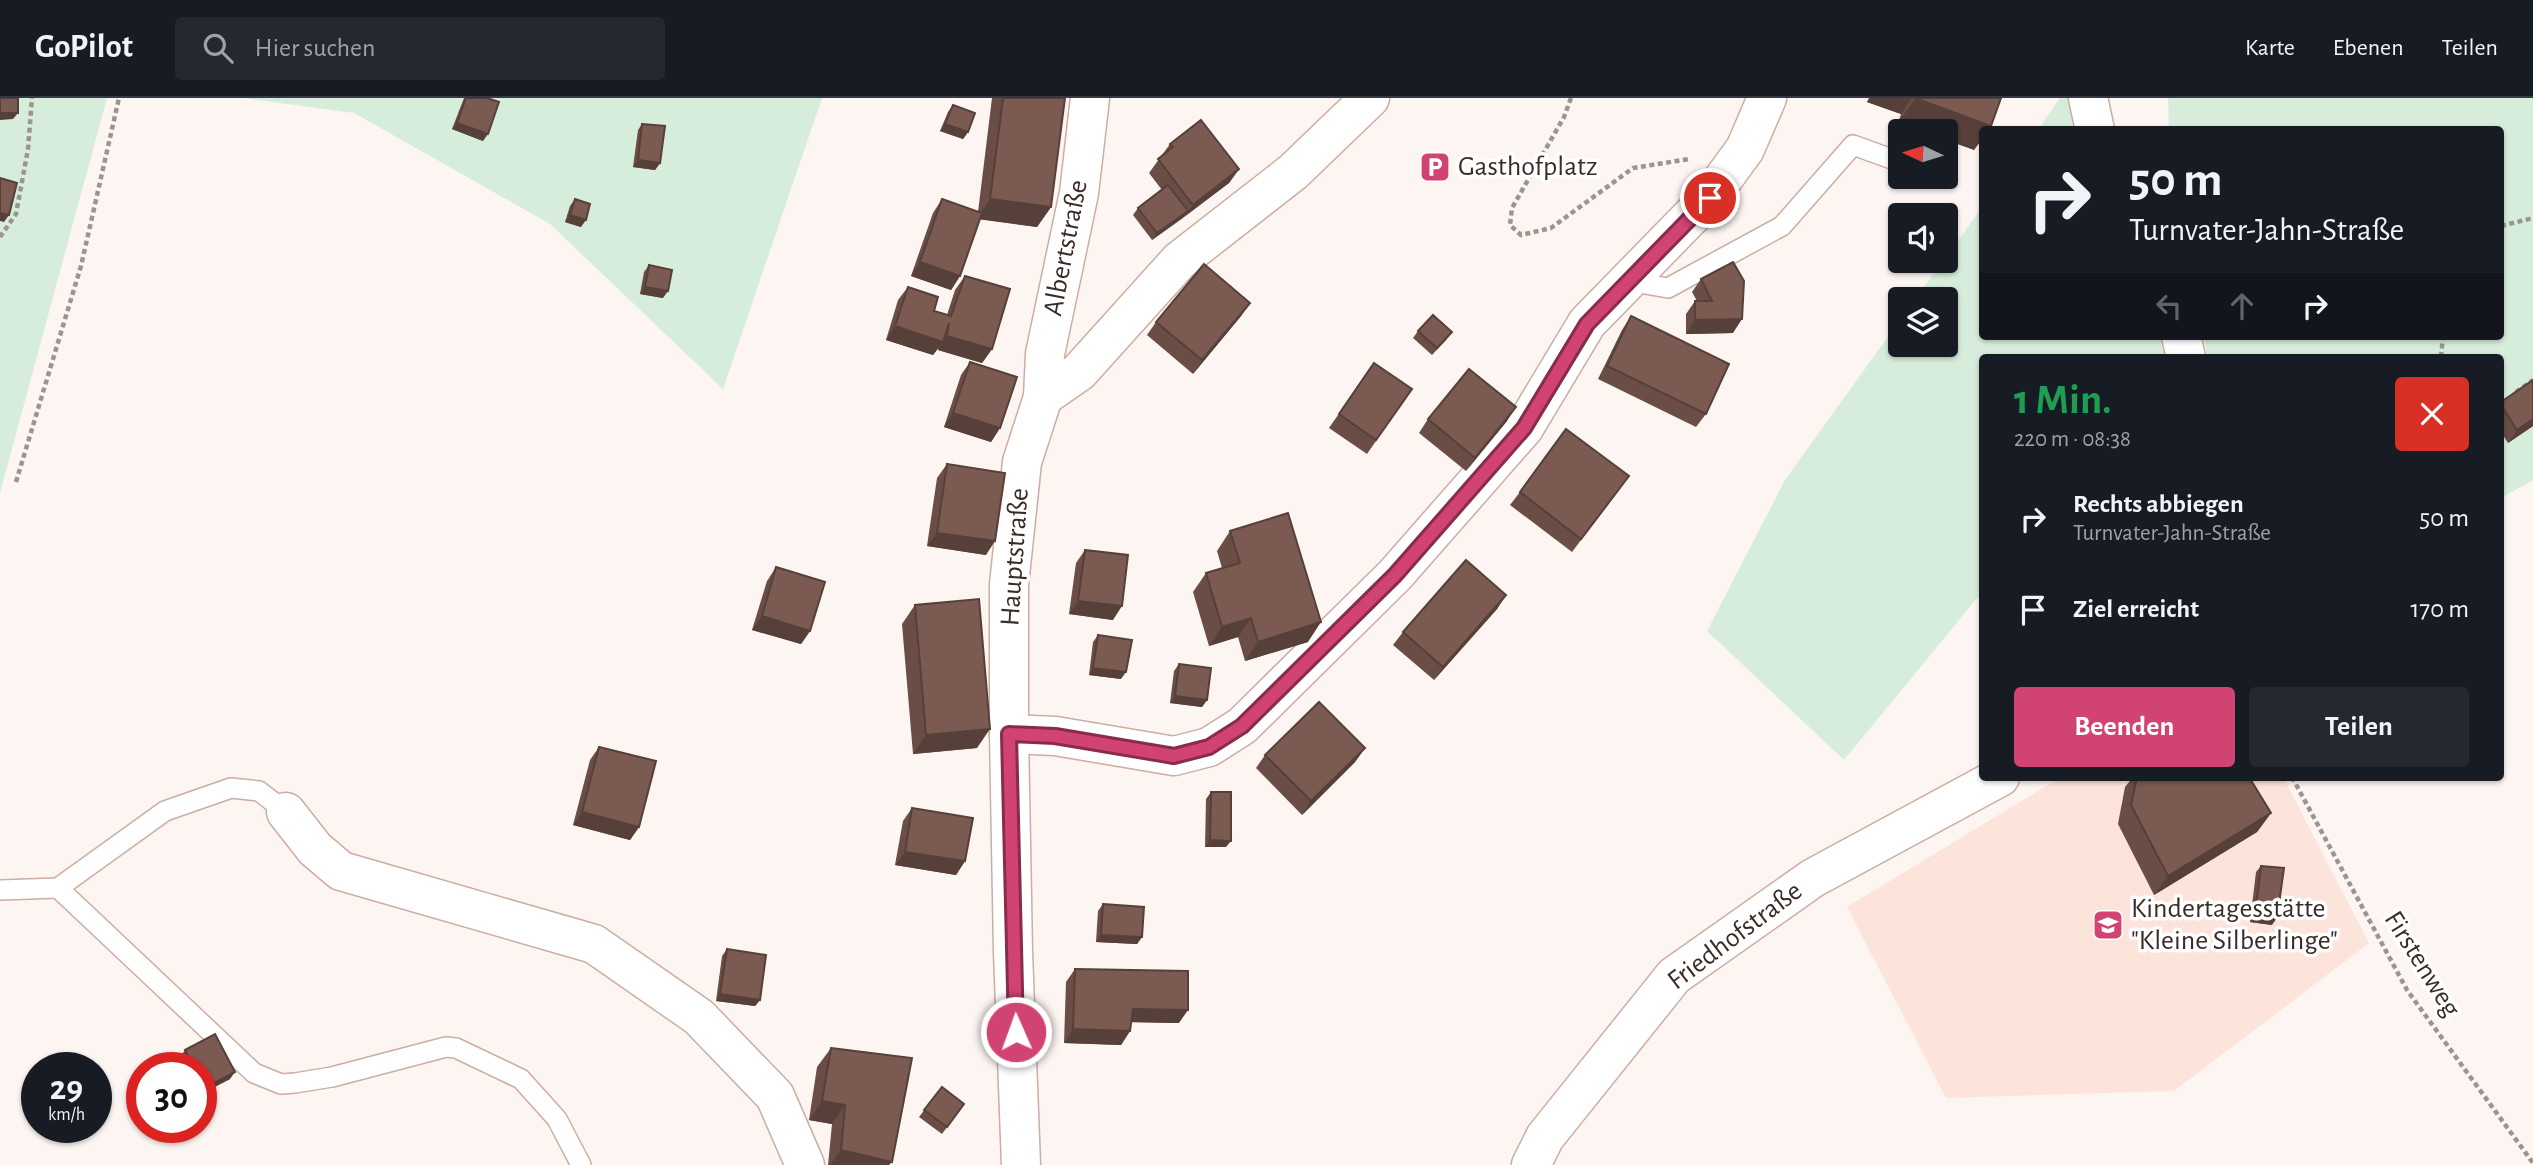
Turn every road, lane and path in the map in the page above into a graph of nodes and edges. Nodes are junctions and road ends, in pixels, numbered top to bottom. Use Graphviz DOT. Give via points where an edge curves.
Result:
graph roads {
  1 [pos="32,98"];
  2 [pos="118,98"];
  3 [pos="1090,98"];
  4 [pos="1370,98"];
  5 [pos="1571,98"];
  6 [pos="1767,98"];
  7 [pos="2088,98"];
  8 [pos="2094,126"];
  9 [pos="1745,149"];
  10 [pos="1888,158"];
  11 [pos="2533,218"];
  12 [pos="2504,225"];
  13 [pos="0,237"];
  14 [pos="1629,281"];
  15 [pos="2533,380"];
  16 [pos="2511,395"];
  17 [pos="1043,397"];
  18 [pos="16,482"];
  19 [pos="1009,734"];
  20 [pos="1993,781"];
  21 [pos="2294,781"];
  22 [pos="286,812"];
  23 [pos="58,888"];
  24 [pos="0,890"];
  25 [pos="2533,1163"];
  26 [pos="581,1165"];
  27 [pos="805,1165"];
  28 [pos="1021,1165"];
  29 [pos="1531,1165"];
  1 -- 13 [label="path" via="16,214"];
  2 -- 18 [label="path" via="81,266"];
  3 -- 17 [label="street, Albertstraße" via="1079,193 1045,354"];
  4 -- 17 [label="street" via="1293,172 1179,261 1079,372"];
  5 -- 9 [label="path" via="1512,208 1510,225 1521,235 1552,228 1633,168"];
  6 -- 9 [label="street"];
  7 -- 8 [label="street"];
  9 -- 14 [label="street" via="1710,198"];
  10 -- 14 [label="lane" via="1853,145 1782,226 1668,288"];
  11 -- 12 [label="path"];
  14 -- 19 [label="street" via="1587,324 1524,428 1395,575 1242,726 1209,747 1174,756 1055,736"];
  15 -- 16 [label="path"];
  17 -- 19 [label="street, Hauptstraße" via="1022,462 1009,585"];
  19 -- 28 [label="street, Hauptstraße"];
  20 -- 29 [label="street, Friedhofstraße" via="1813,878 1674,976 1545,1137"];
  21 -- 25 [label="path, Firstenweg" via="2407,990"];
  22 -- 23 [label="lane" via="259,791 231,788 165,811"];
  22 -- 27 [label="street" via="315,849 341,871 594,944 699,1017 775,1096"];
  23 -- 24 [label="lane"];
  23 -- 26 [label="lane" via="254,1073 281,1084 295,1083 456,1048 521,1079 557,1119"];
}
